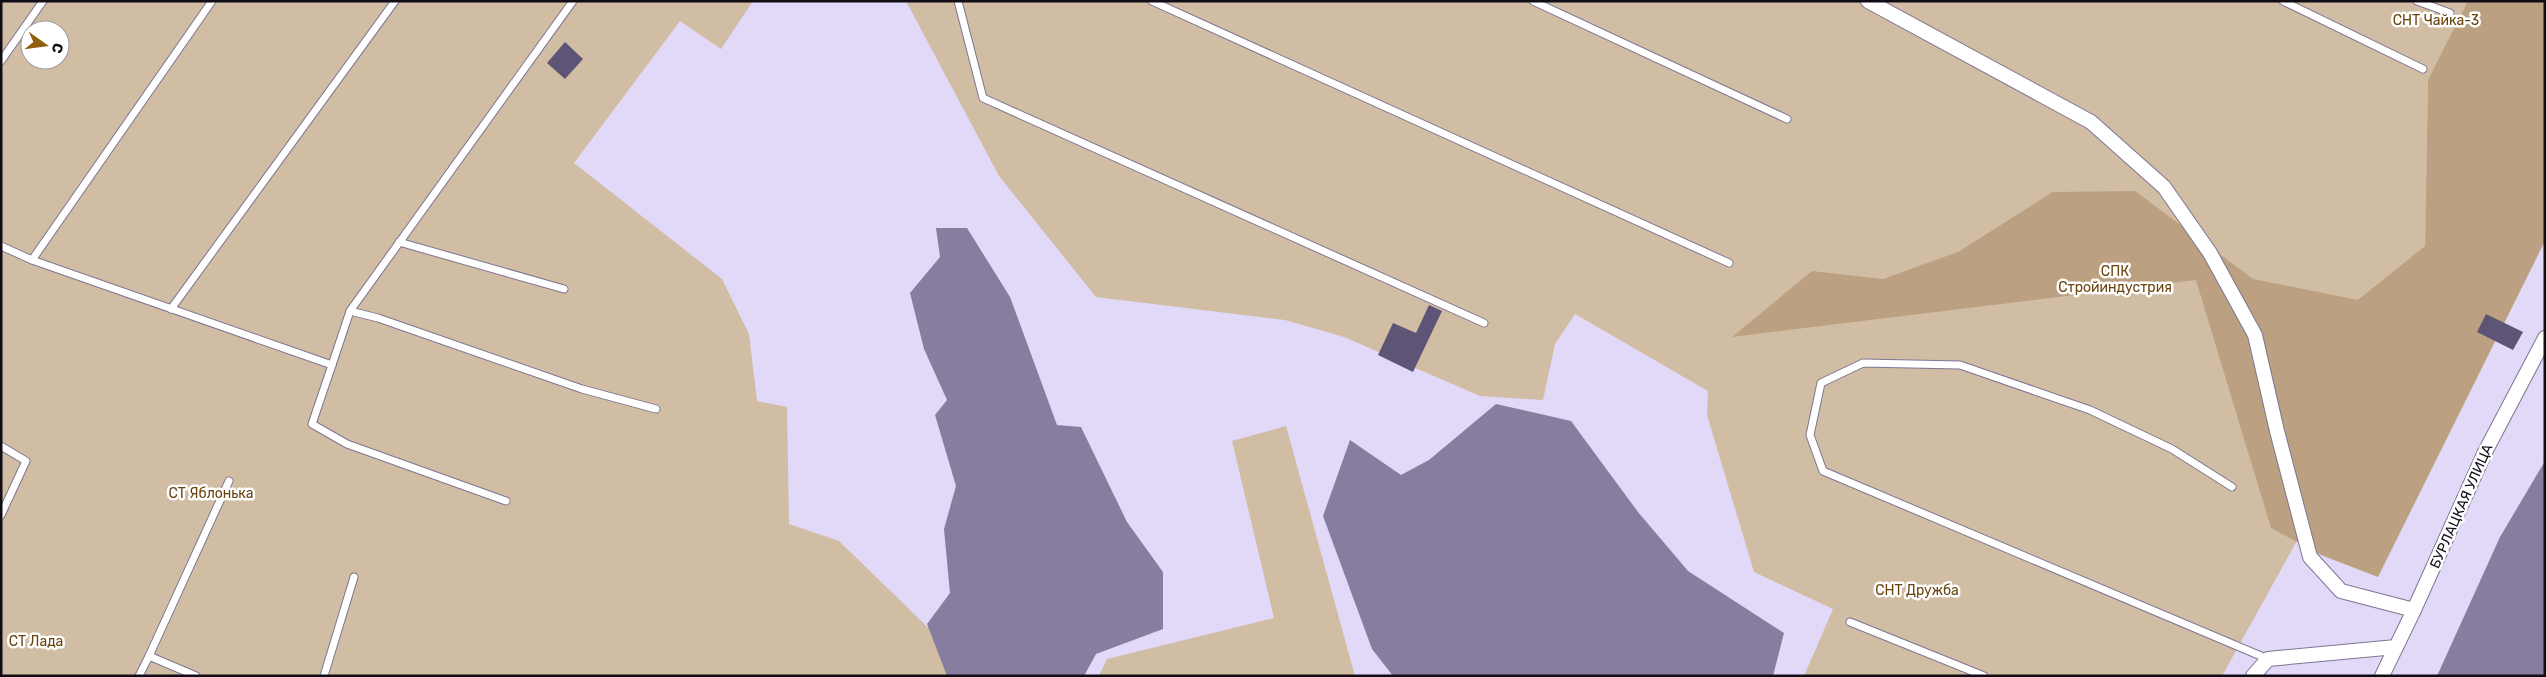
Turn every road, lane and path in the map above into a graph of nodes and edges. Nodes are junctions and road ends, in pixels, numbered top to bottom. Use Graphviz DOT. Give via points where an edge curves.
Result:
graph roads {
  1 [pos="43,1"];
  2 [pos="212,1"];
  3 [pos="395,1"];
  4 [pos="573,1"];
  5 [pos="958,1"];
  6 [pos="1152,1"];
  7 [pos="1533,1"];
  8 [pos="1868,1"];
  9 [pos="2283,1"];
  10 [pos="2417,1"];
  11 [pos="2450,14"];
  12 [pos="1,61"];
  13 [pos="2423,69"];
  14 [pos="1787,119"];
  15 [pos="399,242"];
  16 [pos="1,246"];
  17 [pos="32,260"];
  18 [pos="1729,263"];
  19 [pos="564,289"];
  20 [pos="171,309"];
  21 [pos="350,311"];
  22 [pos="1484,323"];
  23 [pos="2545,338"];
  24 [pos="332,365"];
  25 [pos="656,409"];
  26 [pos="1,446"];
  27 [pos="229,481"];
  28 [pos="2232,487"];
  29 [pos="506,501"];
  30 [pos="1,516"];
  31 [pos="354,577"];
  32 [pos="2414,610"];
  33 [pos="1850,622"];
  34 [pos="2396,647"];
  35 [pos="150,656"];
  36 [pos="2268,659"];
  37 [pos="139,676"];
  38 [pos="196,676"];
  39 [pos="324,676"];
  40 [pos="1984,676"];
  41 [pos="2253,676"];
  42 [pos="2382,676"];
  1 -- 12 [label="lane"];
  2 -- 17 [label="lane"];
  3 -- 20 [label="lane"];
  4 -- 15 [label="lane"];
  5 -- 22 [label="lane" via="983,98"];
  6 -- 18 [label="lane"];
  7 -- 14 [label="lane"];
  8 -- 32 [label="street" via="2091,122 2164,187 2210,253 2255,335 2276,431 2310,557 2341,591"];
  9 -- 13 [label="lane"];
  10 -- 11 [label="lane"];
  15 -- 19 [label="lane"];
  15 -- 21 [label="lane"];
  16 -- 17 [label="lane"];
  17 -- 20 [label="lane"];
  20 -- 24 [label="lane"];
  21 -- 24 [label="lane"];
  21 -- 25 [label="lane" via="582,389"];
  23 -- 32 [label="street, БУРЛАЦКАЯ УЛИЦА" via="2485,452"];
  24 -- 29 [label="lane" via="312,424 347,444"];
  26 -- 30 [label="lane" via="26,461"];
  27 -- 35 [label="lane"];
  28 -- 36 [label="lane" via="2172,450 2090,410 1960,365 1863,363 1822,383 1810,435 1823,470"];
  31 -- 39 [label="lane"];
  32 -- 34 [label="street, БУРЛАЦКАЯ УЛИЦА"];
  33 -- 40 [label="lane"];
  34 -- 36 [label="street"];
  34 -- 42 [label="street, БУРЛАЦКАЯ УЛИЦА"];
  35 -- 37 [label="lane"];
  35 -- 38 [label="lane"];
  36 -- 41 [label="street"];
}
